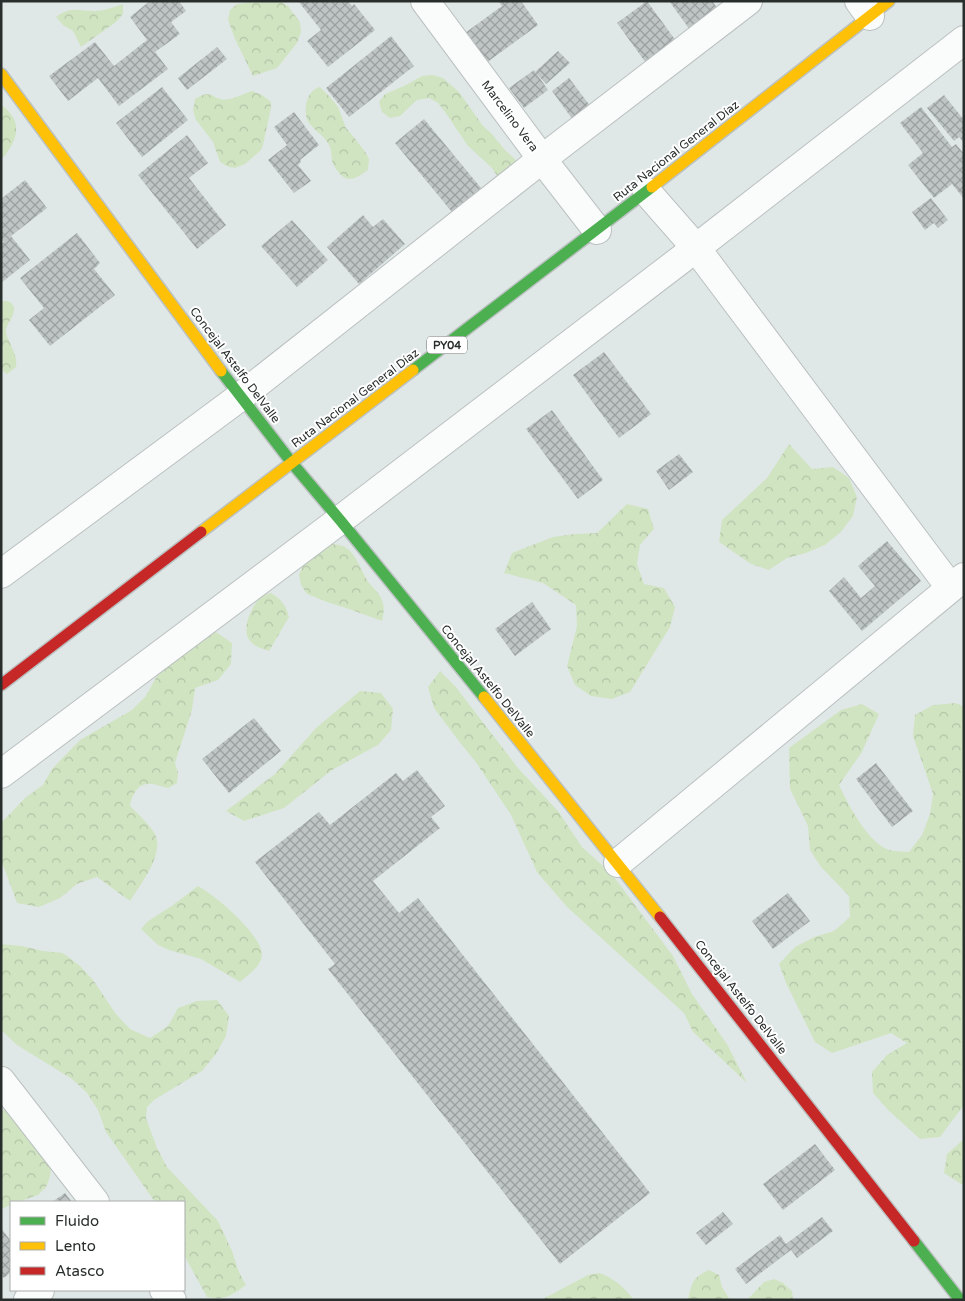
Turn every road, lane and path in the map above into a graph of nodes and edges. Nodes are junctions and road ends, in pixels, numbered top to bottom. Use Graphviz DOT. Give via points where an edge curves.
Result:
graph roads {
  1 [pos="424,1"];
  2 [pos="748,1"];
  3 [pos="873,6"];
  4 [pos="964,40"];
  5 [pos="1,74"];
  6 [pos="542,159"];
  7 [pos="647,192"];
  8 [pos="597,230"];
  9 [pos="696,248"];
  10 [pos="240,397"];
  11 [pos="292,463"];
  12 [pos="340,520"];
  13 [pos="1,574"];
  14 [pos="957,582"];
  15 [pos="1,685"];
  16 [pos="1,774"];
  17 [pos="618,863"];
  18 [pos="1,1081"];
  19 [pos="94,1201"];
  20 [pos="39,1291"];
  21 [pos="28,1300"];
  22 [pos="960,1300"];
  1 -- 6 [label="street, Marcelino Vera"];
  2 -- 6 [label="street"];
  3 -- 7 [label="main road, Ruta Nacional General Díaz / PY04"];
  4 -- 9 [label="street"];
  5 -- 10 [label="main road, Concejal Astelfo DelValle"];
  6 -- 8 [label="street, Marcelino Vera"];
  6 -- 10 [label="street"];
  7 -- 8 [label="main road, Ruta Nacional General Díaz / PY04"];
  7 -- 9 [label="street"];
  8 -- 11 [label="main road, Ruta Nacional General Díaz / PY04"];
  9 -- 12 [label="street"];
  9 -- 14 [label="street"];
  10 -- 11 [label="main road, Concejal Astelfo DelValle"];
  10 -- 13 [label="street"];
  11 -- 12 [label="main road, Concejal Astelfo DelValle"];
  11 -- 15 [label="main road, Ruta Nacional General Díaz / PY04"];
  12 -- 16 [label="street"];
  12 -- 17 [label="main road, Concejal Astelfo DelValle"];
  14 -- 17 [label="street"];
  17 -- 22 [label="main road, Concejal Astelfo DelValle"];
  18 -- 19 [label="street"];
  20 -- 21 [label="street"];
}
